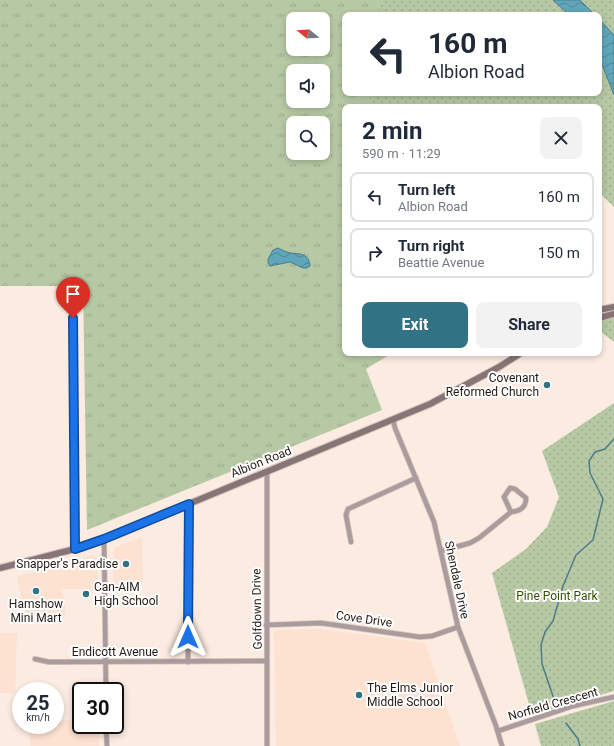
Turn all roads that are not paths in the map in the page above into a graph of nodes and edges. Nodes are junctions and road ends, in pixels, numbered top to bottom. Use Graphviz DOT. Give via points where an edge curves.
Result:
graph roads {
  1 [pos="73,287"];
  2 [pos="614,307"];
  3 [pos="602,309"];
  4 [pos="614,314"];
  5 [pos="602,317"];
  6 [pos="516,356"];
  7 [pos="393,419"];
  8 [pos="267,472"];
  9 [pos="416,478"];
  10 [pos="189,504"];
  11 [pos="511,512"];
  12 [pos="104,539"];
  13 [pos="351,542"];
  14 [pos="75,549"];
  15 [pos="441,551"];
  16 [pos="0,568"];
  17 [pos="266,625"];
  18 [pos="458,627"];
  19 [pos="35,659"];
  20 [pos="105,661"];
  21 [pos="267,661"];
  22 [pos="188,662"];
  23 [pos="106,682"];
  24 [pos="614,697"];
  25 [pos="498,731"];
  26 [pos="106,734"];
  27 [pos="107,746"];
  28 [pos="267,746"];
  29 [pos="502,746"];
  1 -- 14 [label="street"];
  2 -- 3 [label="main road"];
  4 -- 5 [label="main road"];
  6 -- 7 [label="main road, Albion Road" via="430,404"];
  7 -- 8 [label="main road, Albion Road"];
  7 -- 9 [label="street, Shendale Drive"];
  8 -- 10 [label="main road, Albion Road"];
  8 -- 17 [label="street, Golfdown Drive"];
  9 -- 13 [label="street" via="348,509 346,515"];
  9 -- 15 [label="street, Shendale Drive" via="434,522"];
  10 -- 12 [label="main road, Albion Road"];
  10 -- 22 [label="street"];
  11 -- 11 [label="street" via="523,508 526,498 510,488 504,497"];
  11 -- 15 [label="street" via="479,538"];
  12 -- 14 [label="main road, Albion Road"];
  12 -- 20 [label="street"];
  14 -- 16 [label="main road, Albion Road"];
  15 -- 18 [label="street, Shendale Drive"];
  17 -- 18 [label="street, Cove Drive" via="321,623 420,637 432,636"];
  17 -- 21 [label="street, Golfdown Drive"];
  18 -- 25 [label="street, Shendale Drive"];
  19 -- 20 [label="street, Endicott Avenue" via="49,662"];
  20 -- 22 [label="street, Endicott Avenue"];
  20 -- 23 [label="street"];
  21 -- 22 [label="street, Endicott Avenue"];
  21 -- 28 [label="street, Golfdown Drive"];
  24 -- 25 [label="street, Norfield Crescent" via="573,706"];
  25 -- 29 [label="street, Shendale Drive"];
  26 -- 27 [label="street"];
}
